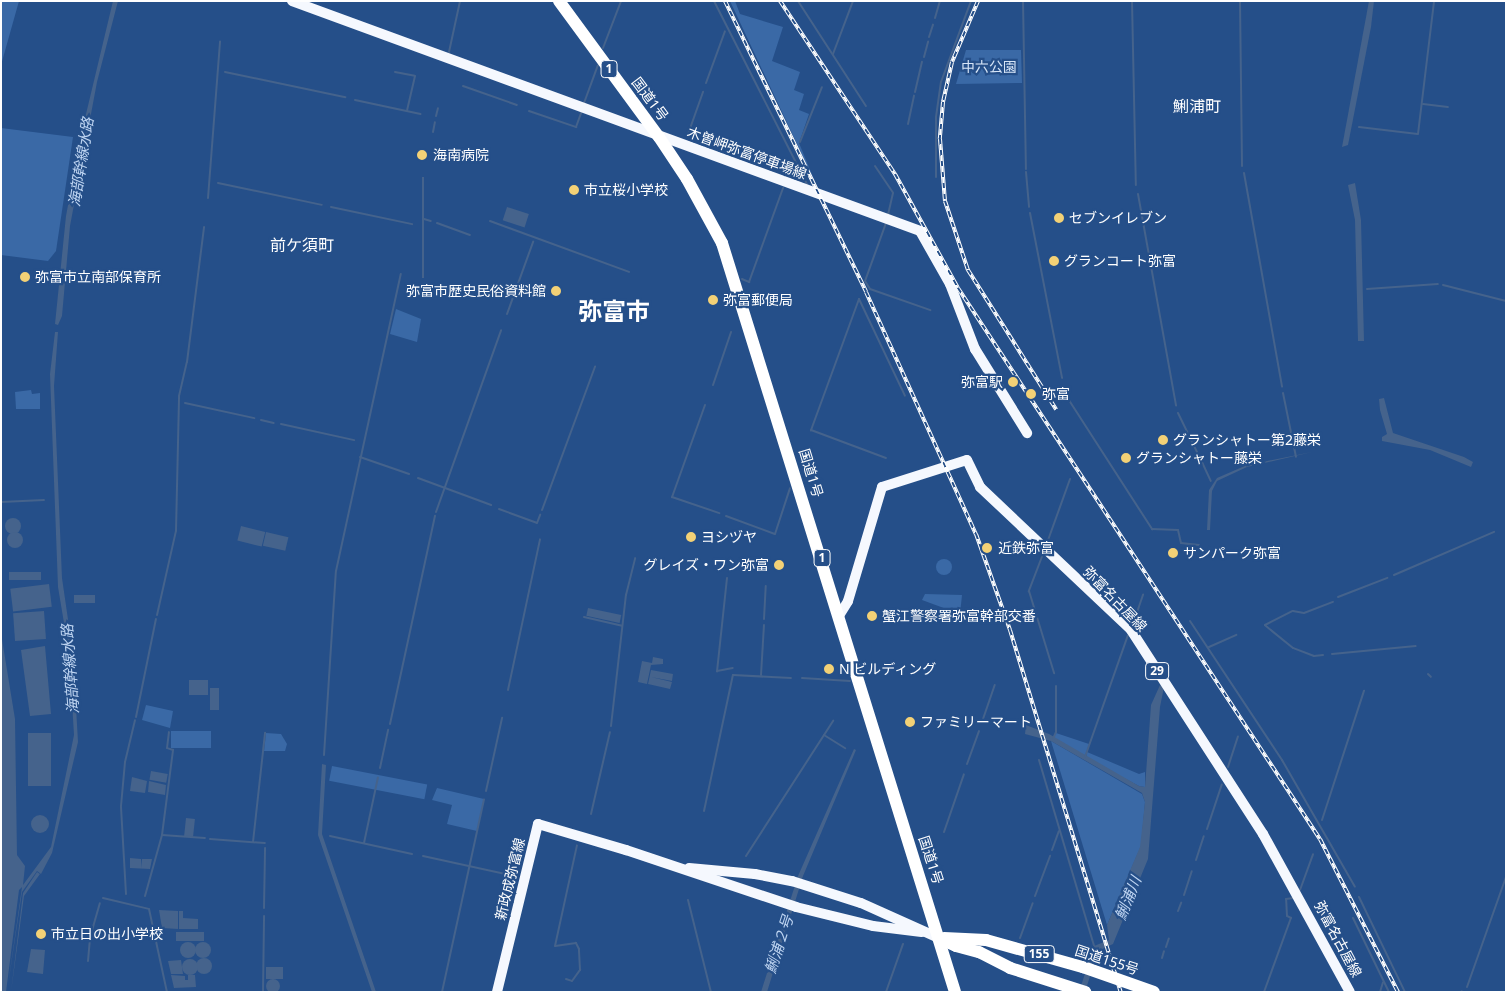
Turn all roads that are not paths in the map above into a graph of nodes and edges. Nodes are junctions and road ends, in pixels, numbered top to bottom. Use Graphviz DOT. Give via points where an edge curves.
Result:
graph roads {
  1 [pos="292,1"];
  2 [pos="559,1"];
  3 [pos="659,137"];
  4 [pos="1027,433"];
  5 [pos="840,614"];
  6 [pos="675,867"];
  7 [pos="922,932"];
  8 [pos="939,938"];
  9 [pos="497,992"];
  10 [pos="955,992"];
  11 [pos="1085,992"];
  12 [pos="1154,992"];
  13 [pos="1350,992"];
  1 -- 3 [label="main road, 木曽岬弥富停車場線"];
  2 -- 3 [label="highway, 国道1号 / 1"];
  3 -- 4 [label="main road, 木曽岬弥富停車場線" via="920,231 950,284 975,349"];
  3 -- 5 [label="highway, 国道1号 / 1" via="692,187 722,244"];
  5 -- 8 [label="highway, 国道1号 / 1"];
  5 -- 13 [label="main road, 弥富名古屋線 / 29" via="848,601 882,487 967,460 980,487 1131,630 1263,834"];
  6 -- 7 [label="main road, 新政成弥富線" via="792,905 873,926"];
  6 -- 7 [label="main road, 新政成弥富線" via="754,874 799,883 862,903"];
  6 -- 9 [label="main road, 新政成弥富線" via="538,824"];
  7 -- 8 [label="main road, 新政成弥富線"];
  8 -- 10 [label="highway, 国道1号 / 1"];
  8 -- 11 [label="highway, 155" via="979,952 1010,968"];
  8 -- 12 [label="highway, 国道155号 / 155, bridge" via="995,942"];
}
